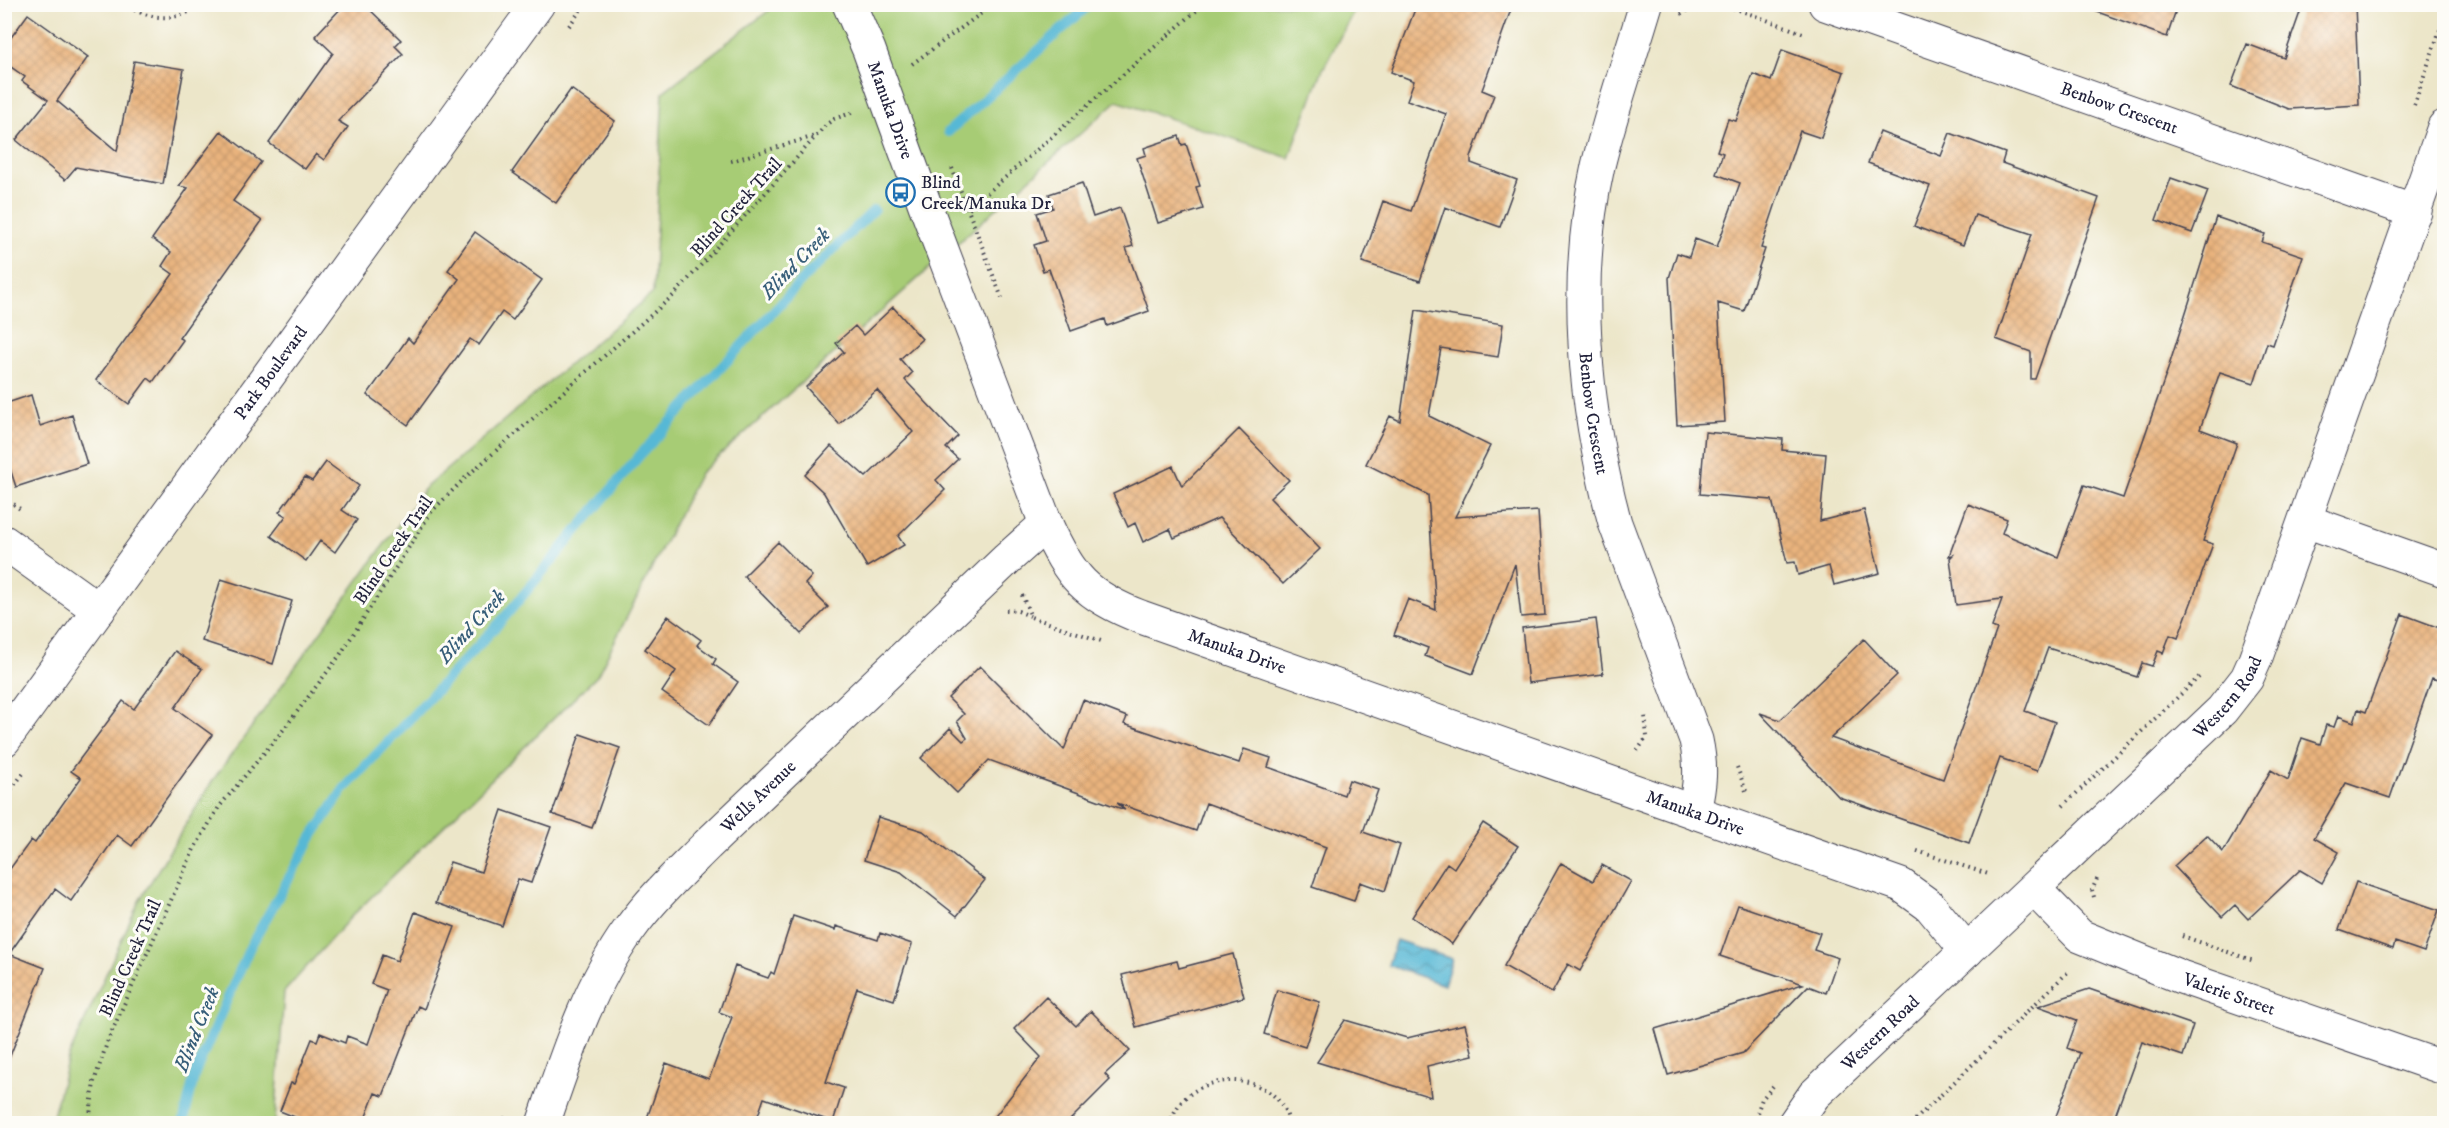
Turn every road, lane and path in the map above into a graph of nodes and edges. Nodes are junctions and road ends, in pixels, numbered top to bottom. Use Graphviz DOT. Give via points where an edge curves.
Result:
graph roads {
  1 [pos="124,4"];
  2 [pos="201,4"];
  3 [pos="538,4"];
  4 [pos="849,4"];
  5 [pos="994,4"];
  6 [pos="1204,4"];
  7 [pos="1646,4"];
  8 [pos="1700,4"];
  9 [pos="1825,4"];
  10 [pos="2445,18"];
  11 [pos="1676,19"];
  12 [pos="915,74"];
  13 [pos="2413,108"];
  14 [pos="862,109"];
  15 [pos="2445,127"];
  16 [pos="816,136"];
  17 [pos="731,161"];
  18 [pos="952,167"];
  19 [pos="969,209"];
  20 [pos="2415,212"];
  21 [pos="1006,311"];
  22 [pos="2306,521"];
  23 [pos="1046,524"];
  24 [pos="4,542"];
  25 [pos="2445,570"];
  26 [pos="99,610"];
  27 [pos="998,612"];
  28 [pos="1031,616"];
  29 [pos="2201,675"];
  30 [pos="4,740"];
  31 [pos="1735,762"];
  32 [pos="1747,795"];
  33 [pos="2060,810"];
  34 [pos="1694,812"];
  35 [pos="1999,867"];
  36 [pos="1991,875"];
  37 [pos="2034,889"];
  38 [pos="2093,895"];
  39 [pos="2097,901"];
  40 [pos="2176,934"];
  41 [pos="1967,951"];
  42 [pos="2254,962"];
  43 [pos="2071,968"];
  44 [pos="2445,1068"];
  45 [pos="89,1124"];
  46 [pos="543,1124"];
  47 [pos="1170,1124"];
  48 [pos="1289,1124"];
  49 [pos="1794,1124"];
  50 [pos="1911,1124"];
  1 -- 2 [label="path" via="141,15 157,18 194,10"];
  3 -- 26 [label="street, Park Boulevard"];
  4 -- 23 [label="street, Manuka Drive"];
  5 -- 12 [label="path" via="911,65"];
  6 -- 19 [label="path"];
  7 -- 34 [label="street, Benbow Crescent" via="1594,190 1585,282 1586,368 1615,523 1700,756 1702,771"];
  8 -- 11 [label="path"];
  9 -- 20 [label="street, Benbow Crescent"];
  10 -- 13 [label="path"];
  14 -- 16 [label="path, Blind Creek Trail" via="834,118"];
  15 -- 20 [label="street, Western Road"];
  16 -- 17 [label="path"];
  16 -- 45 [label="path, Blind Creek Trail" via="675,294 432,511 340,655 219,807 194,849 108,1040 94,1082"];
  18 -- 19 [label="path"];
  19 -- 21 [label="path"];
  20 -- 22 [label="street, Western Road"];
  22 -- 25 [label="street"];
  22 -- 37 [label="street, Western Road" via="2255,660 2235,696"];
  23 -- 34 [label="street, Manuka Drive" via="1075,576 1115,606"];
  23 -- 46 [label="street, Wells Avenue" via="707,845 629,930 594,988"];
  24 -- 26 [label="street"];
  26 -- 30 [label="street, Park Boulevard"];
  27 -- 28 [label="path" via="1013,610"];
  29 -- 33 [label="path"];
  31 -- 32 [label="path"];
  34 -- 41 [label="street, Manuka Drive" via="1901,885 1930,906"];
  35 -- 36 [label="path"];
  37 -- 41 [label="street, Western Road"];
  37 -- 44 [label="street, Valerie Street" via="2080,936 2181,977"];
  38 -- 39 [label="path"];
  40 -- 42 [label="path"];
  41 -- 49 [label="street, Western Road" via="1814,1095"];
  43 -- 50 [label="path"];
  47 -- 48 [label="path" via="1188,1094 1215,1081 1233,1080 1249,1082 1272,1096 1282,1105"];
}
